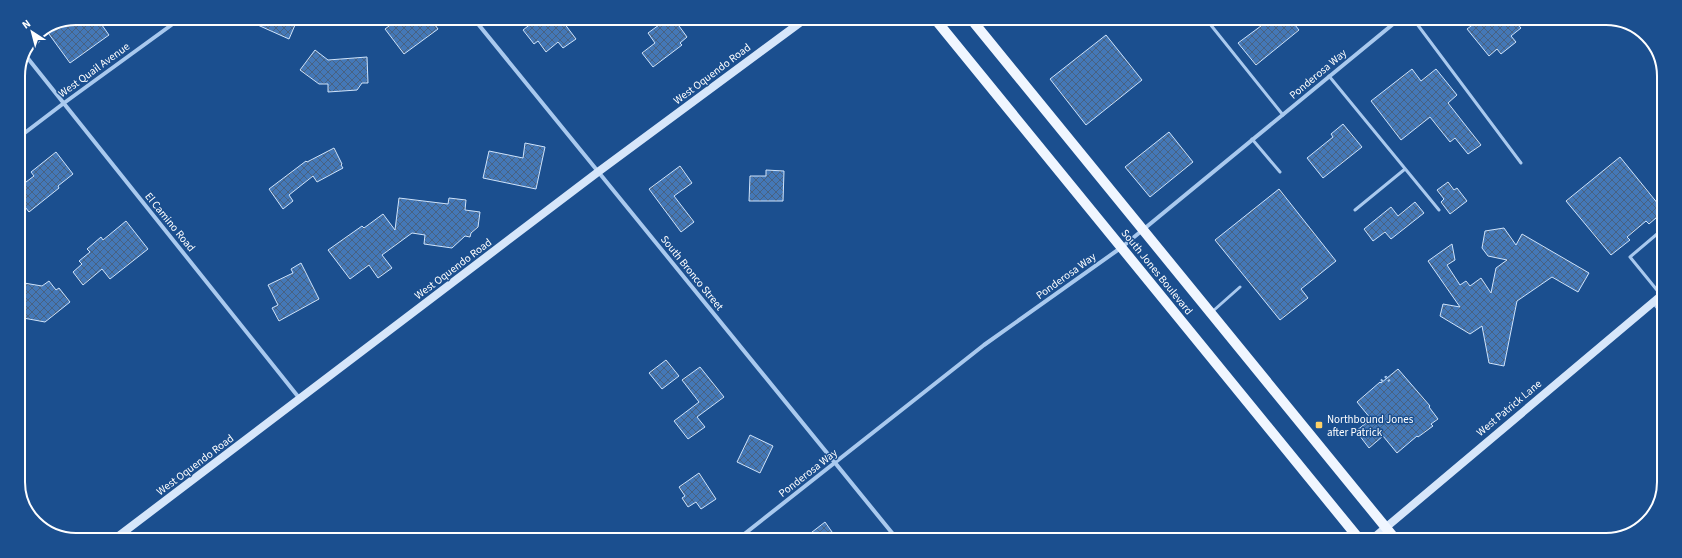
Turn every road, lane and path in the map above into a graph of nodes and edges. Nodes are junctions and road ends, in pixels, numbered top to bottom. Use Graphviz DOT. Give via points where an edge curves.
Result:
graph roads {
  1 [pos="172,25"];
  2 [pos="480,25"];
  3 [pos="797,25"];
  4 [pos="940,25"];
  5 [pos="976,25"];
  6 [pos="1210,25"];
  7 [pos="1392,25"];
  8 [pos="1418,25"];
  9 [pos="28,59"];
  10 [pos="1329,76"];
  11 [pos="64,103"];
  12 [pos="1283,115"];
  13 [pos="25,133"];
  14 [pos="1252,139"];
  15 [pos="1521,162"];
  16 [pos="1405,169"];
  17 [pos="598,172"];
  18 [pos="1280,172"];
  19 [pos="1355,210"];
  20 [pos="1439,210"];
  21 [pos="1143,230"];
  22 [pos="1657,234"];
  23 [pos="1122,247"];
  24 [pos="1240,287"];
  25 [pos="1657,289"];
  26 [pos="1657,299"];
  27 [pos="1653,302"];
  28 [pos="1657,307"];
  29 [pos="1211,313"];
  30 [pos="1381,381"];
  31 [pos="1390,382"];
  32 [pos="300,399"];
  33 [pos="835,463"];
  34 [pos="1385,527"];
  35 [pos="123,533"];
  36 [pos="746,533"];
  37 [pos="892,533"];
  38 [pos="1354,533"];
  39 [pos="1378,533"];
  40 [pos="1390,533"];
  1 -- 11 [label="street, West Quail Avenue"];
  2 -- 17 [label="street, South Bronco Street"];
  3 -- 17 [label="street, West Oquendo Road"];
  4 -- 23 [label="main road, South Jones Boulevard"];
  5 -- 21 [label="main road, South Jones Boulevard"];
  6 -- 12 [label="lane"];
  7 -- 10 [label="street, Ponderosa Way"];
  8 -- 15 [label="lane"];
  9 -- 11 [label="street, El Camino Road"];
  10 -- 12 [label="street, Ponderosa Way"];
  10 -- 16 [label="lane"];
  11 -- 13 [label="street, West Quail Avenue"];
  11 -- 32 [label="street, El Camino Road"];
  12 -- 14 [label="street, Ponderosa Way"];
  14 -- 18 [label="lane"];
  14 -- 21 [label="street, Ponderosa Way"];
  16 -- 19 [label="lane"];
  16 -- 20 [label="lane"];
  17 -- 32 [label="street, West Oquendo Road"];
  17 -- 33 [label="street, South Bronco Street"];
  21 -- 23 [label="street, Ponderosa Way"];
  21 -- 29 [label="main road, South Jones Boulevard"];
  22 -- 25 [label="lane" via="1630,257"];
  23 -- 33 [label="street, Ponderosa Way" via="984,346"];
  23 -- 38 [label="main road, South Jones Boulevard"];
  24 -- 29 [label="lane"];
  26 -- 27 [label="street, West Patrick Lane"];
  27 -- 28 [label="street"];
  27 -- 34 [label="street, West Patrick Lane"];
  29 -- 34 [label="main road, South Jones Boulevard"];
  30 -- 31 [label="path" via="1386,377"];
  32 -- 35 [label="street, West Oquendo Road"];
  33 -- 36 [label="street, Ponderosa Way"];
  33 -- 37 [label="street, South Bronco Street"];
  34 -- 39 [label="street, West Patrick Lane"];
  34 -- 40 [label="main road, South Jones Boulevard"];
}
